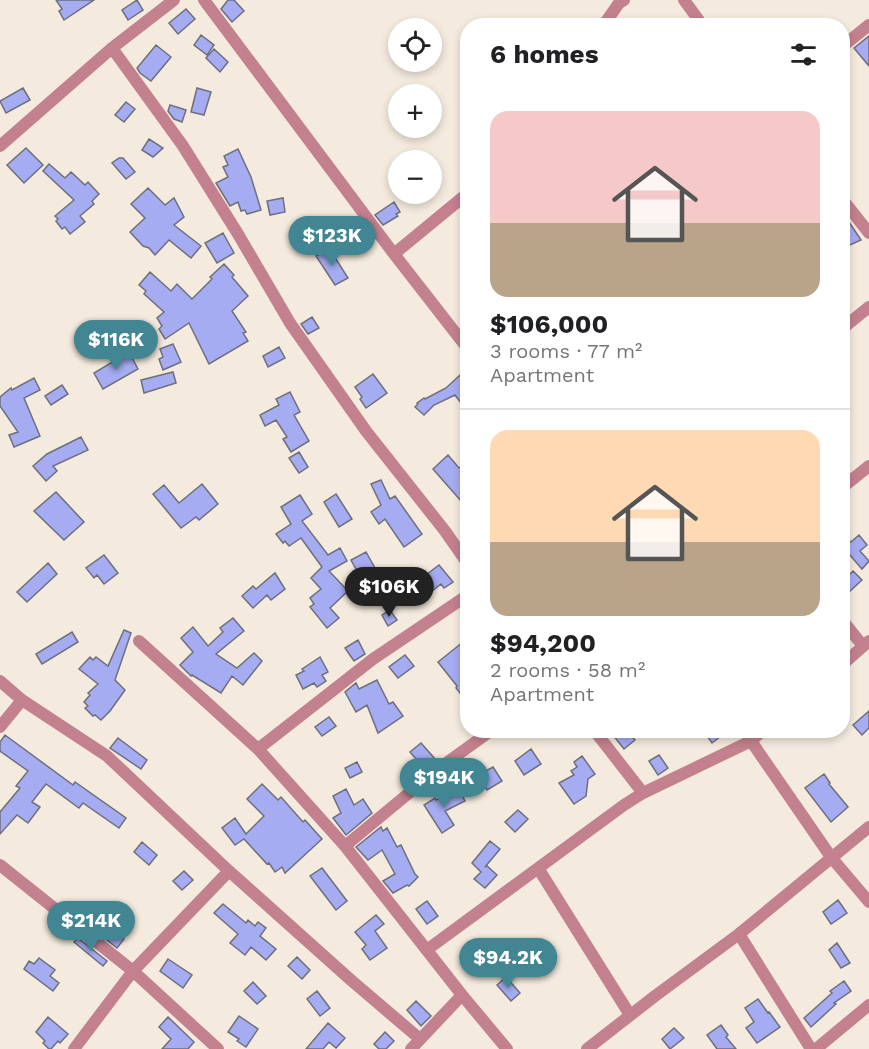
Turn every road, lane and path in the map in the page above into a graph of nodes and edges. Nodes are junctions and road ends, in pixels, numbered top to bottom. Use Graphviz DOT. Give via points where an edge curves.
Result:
graph roads {
  1 [pos="174,0"];
  2 [pos="204,0"];
  3 [pos="624,0"];
  4 [pos="684,0"];
  5 [pos="609,18"];
  6 [pos="697,18"];
  7 [pos="869,25"];
  8 [pos="850,40"];
  9 [pos="112,48"];
  10 [pos="0,146"];
  11 [pos="460,200"];
  12 [pos="850,210"];
  13 [pos="869,233"];
  14 [pos="394,254"];
  15 [pos="869,307"];
  16 [pos="850,322"];
  17 [pos="460,339"];
  18 [pos="869,466"];
  19 [pos="850,481"];
  20 [pos="460,553"];
  21 [pos="460,600"];
  22 [pos="850,628"];
  23 [pos="139,641"];
  24 [pos="866,644"];
  25 [pos="850,657"];
  26 [pos="0,681"];
  27 [pos="22,700"];
  28 [pos="0,727"];
  29 [pos="481,738"];
  30 [pos="600,738"];
  31 [pos="744,738"];
  32 [pos="749,738"];
  33 [pos="258,749"];
  34 [pos="643,794"];
  35 [pos="869,827"];
  36 [pos="345,846"];
  37 [pos="831,857"];
  38 [pos="0,865"];
  39 [pos="538,868"];
  40 [pos="229,872"];
  41 [pos="869,902"];
  42 [pos="739,934"];
  43 [pos="428,949"];
  44 [pos="133,971"];
  45 [pos="462,995"];
  46 [pos="869,1005"];
  47 [pos="630,1015"];
  48 [pos="420,1039"];
  49 [pos="74,1049"];
  50 [pos="218,1049"];
  51 [pos="411,1049"];
  52 [pos="507,1049"];
  53 [pos="587,1049"];
  54 [pos="811,1049"];
  55 [pos="816,1049"];
  1 -- 9 [label="street"];
  2 -- 14 [label="street"];
  3 -- 5 [label="street"];
  4 -- 6 [label="street"];
  7 -- 8 [label="street"];
  9 -- 10 [label="street"];
  9 -- 20 [label="street" via="183,146 290,323 366,431"];
  11 -- 14 [label="street"];
  12 -- 13 [label="street"];
  14 -- 17 [label="street"];
  15 -- 16 [label="street"];
  18 -- 19 [label="street"];
  21 -- 33 [label="street" via="373,659"];
  22 -- 24 [label="street"];
  23 -- 33 [label="street"];
  24 -- 25 [label="street"];
  26 -- 27 [label="street"];
  27 -- 28 [label="street"];
  27 -- 40 [label="street" via="107,756"];
  29 -- 36 [label="street"];
  30 -- 34 [label="street"];
  31 -- 34 [label="street"];
  32 -- 37 [label="street"];
  33 -- 36 [label="street"];
  34 -- 39 [label="street"];
  35 -- 37 [label="street"];
  36 -- 43 [label="street"];
  37 -- 41 [label="street"];
  37 -- 42 [label="street"];
  38 -- 44 [label="street"];
  39 -- 43 [label="street"];
  39 -- 47 [label="street"];
  40 -- 44 [label="street"];
  40 -- 48 [label="street"];
  42 -- 47 [label="street"];
  42 -- 54 [label="street"];
  43 -- 45 [label="street"];
  44 -- 49 [label="street"];
  44 -- 50 [label="street"];
  45 -- 48 [label="street"];
  45 -- 52 [label="street"];
  46 -- 55 [label="street"];
  47 -- 53 [label="street"];
  48 -- 51 [label="street"];
}
